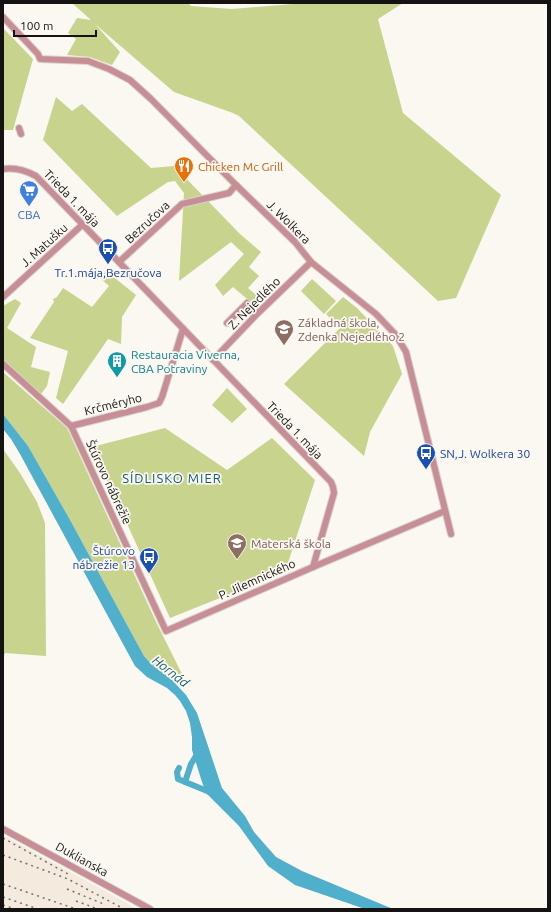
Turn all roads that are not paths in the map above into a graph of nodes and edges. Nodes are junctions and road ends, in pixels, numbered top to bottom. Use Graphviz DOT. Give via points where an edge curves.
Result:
graph roads {
  1 [pos="3,16"];
  2 [pos="3,169"];
  3 [pos="236,185"];
  4 [pos="82,225"];
  5 [pos="119,262"];
  6 [pos="311,262"];
  7 [pos="3,297"];
  8 [pos="247,303"];
  9 [pos="226,323"];
  10 [pos="183,329"];
  11 [pos="213,360"];
  12 [pos="3,364"];
  13 [pos="71,426"];
  14 [pos="445,511"];
  15 [pos="451,534"];
  16 [pos="313,567"];
  17 [pos="166,631"];
  18 [pos="3,829"];
  19 [pos="150,909"];
  1 -- 3 [label="street, J. Wolkera" via="40,59 88,61 130,80"];
  2 -- 4 [label="street, Trieda 1. mája" via="20,169 36,176"];
  3 -- 5 [label="street, Bezručova" via="229,193 182,204"];
  3 -- 6 [label="street, J. Wolkera" via="295,242"];
  4 -- 5 [label="street, Trieda 1. mája"];
  4 -- 7 [label="street, J. Matušku"];
  5 -- 10 [label="street, Trieda 1. mája"];
  6 -- 11 [label="street, Z. Nejedlého"];
  6 -- 14 [label="street, J. Wolkera" via="376,314 396,335 406,352"];
  8 -- 9 [label="street, Z. Nejedlého"];
  10 -- 11 [label="street, Trieda 1. mája"];
  10 -- 13 [label="street, Krčméryho" via="159,403"];
  11 -- 16 [label="street, Trieda 1. mája" via="332,484 334,493"];
  12 -- 13 [label="street, Štúrovo nábrežie"];
  13 -- 17 [label="street, Štúrovo nábrežie"];
  14 -- 15 [label="street, J. Wolkera"];
  14 -- 16 [label="street, P. Jilemnického"];
  16 -- 17 [label="street, P. Jilemnického"];
  18 -- 19 [label="street, Duklianska"];
}
